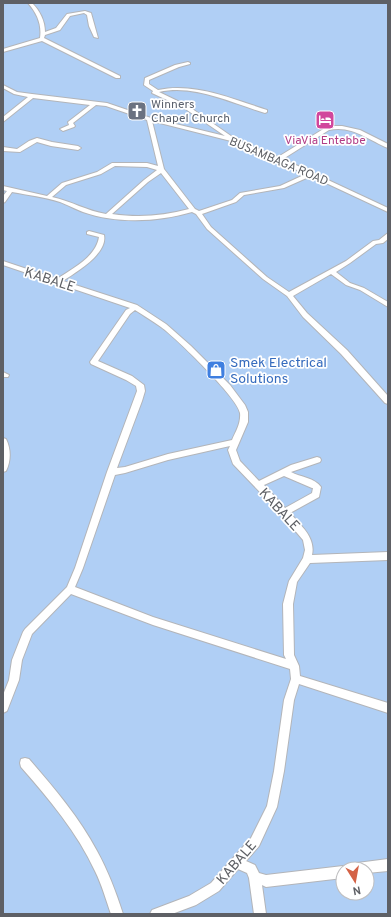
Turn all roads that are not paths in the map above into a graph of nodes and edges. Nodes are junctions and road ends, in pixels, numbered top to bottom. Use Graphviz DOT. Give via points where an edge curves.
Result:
graph roads {
  1 [pos="30,3"];
  2 [pos="43,36"];
  3 [pos="96,37"];
  4 [pos="3,51"];
  5 [pos="188,63"];
  6 [pos="118,77"];
  7 [pos="3,86"];
  8 [pos="157,91"];
  9 [pos="32,96"];
  10 [pos="94,104"];
  11 [pos="265,111"];
  12 [pos="149,118"];
  13 [pos="3,120"];
  14 [pos="324,121"];
  15 [pos="331,127"];
  16 [pos="63,129"];
  17 [pos="233,140"];
  18 [pos="388,146"];
  19 [pos="78,148"];
  20 [pos="3,149"];
  21 [pos="278,159"];
  22 [pos="161,169"];
  23 [pos="310,174"];
  24 [pos="3,188"];
  25 [pos="10,190"];
  26 [pos="48,198"];
  27 [pos="3,201"];
  28 [pos="388,210"];
  29 [pos="195,212"];
  30 [pos="107,216"];
  31 [pos="89,233"];
  32 [pos="388,235"];
  33 [pos="3,263"];
  34 [pos="332,272"];
  35 [pos="57,282"];
  36 [pos="289,295"];
  37 [pos="388,305"];
  38 [pos="135,307"];
  39 [pos="388,401"];
  40 [pos="3,441"];
  41 [pos="235,442"];
  42 [pos="317,460"];
  43 [pos="3,469"];
  44 [pos="111,472"];
  45 [pos="282,472"];
  46 [pos="257,484"];
  47 [pos="284,512"];
  48 [pos="388,556"];
  49 [pos="307,559"];
  50 [pos="70,590"];
  51 [pos="294,666"];
  52 [pos="296,679"];
  53 [pos="3,708"];
  54 [pos="388,708"];
  55 [pos="25,763"];
  56 [pos="237,863"];
  57 [pos="388,865"];
  58 [pos="375,867"];
  59 [pos="335,873"];
  60 [pos="255,877"];
  61 [pos="117,914"];
  62 [pos="156,914"];
  63 [pos="260,914"];
  1 -- 2 [label="street" via="37,11"];
  2 -- 3 [label="street" via="58,29 69,15 85,12 89,14"];
  2 -- 4 [label="street"];
  2 -- 6 [label="street"];
  5 -- 8 [label="street" via="147,79 146,85"];
  7 -- 9 [label="street, BUSAMBAGA ROAD" via="16,93"];
  8 -- 11 [label="street" via="204,92"];
  8 -- 17 [label="street" via="154,92 186,107"];
  9 -- 10 [label="street, BUSAMBAGA ROAD"];
  9 -- 13 [label="street"];
  10 -- 12 [label="street, BUSAMBAGA ROAD" via="107,105"];
  10 -- 16 [label="street" via="74,119 70,123 72,126"];
  12 -- 17 [label="street, BUSAMBAGA ROAD"];
  12 -- 22 [label="street"];
  14 -- 15 [label="street"];
  15 -- 18 [label="street" via="352,129"];
  15 -- 21 [label="street"];
  17 -- 21 [label="street, BUSAMBAGA ROAD"];
  19 -- 20 [label="street" via="37,140 18,151"];
  21 -- 23 [label="street, BUSAMBAGA ROAD"];
  22 -- 26 [label="street" via="147,165 118,163 98,173 64,184"];
  22 -- 29 [label="street"];
  22 -- 30 [label="street"];
  23 -- 28 [label="street, BUSAMBAGA ROAD"];
  23 -- 29 [label="street" via="282,187 242,194 234,201"];
  24 -- 25 [label="street"];
  25 -- 26 [label="street"];
  25 -- 27 [label="street"];
  26 -- 30 [label="street"];
  29 -- 30 [label="street" via="132,220"];
  29 -- 36 [label="street" via="209,228 265,278"];
  31 -- 35 [label="street" via="102,236 97,250"];
  32 -- 34 [label="street"];
  33 -- 35 [label="street, KABALE"];
  34 -- 36 [label="street"];
  34 -- 37 [label="street" via="348,284 362,289"];
  35 -- 38 [label="street, KABALE"];
  36 -- 39 [label="street"];
  38 -- 41 [label="street, KABALE" via="164,326 204,362 240,405 244,412 244,422"];
  38 -- 44 [label="street" via="128,312 94,362 129,378 140,385 141,391"];
  40 -- 43 [label="street" via="6,448"];
  41 -- 44 [label="street"];
  41 -- 46 [label="street, KABALE" via="232,450 236,462"];
  42 -- 45 [label="street"];
  44 -- 50 [label="street" via="91,536"];
  45 -- 46 [label="street"];
  45 -- 47 [label="street" via="311,482 317,487 316,495"];
  46 -- 47 [label="street, KABALE"];
  47 -- 49 [label="street, KABALE" via="307,539"];
  48 -- 49 [label="street"];
  49 -- 51 [label="street, KABALE" via="293,581 288,604 289,655"];
  50 -- 51 [label="street" via="212,641"];
  50 -- 53 [label="street" via="28,632"];
  51 -- 52 [label="street, KABALE"];
  52 -- 54 [label="street"];
  52 -- 56 [label="street, KABALE" via="289,700 272,807 255,842"];
  55 -- 61 [label="street" via="54,796 86,844 100,868"];
  56 -- 60 [label="street" via="251,869"];
  56 -- 62 [label="street, KABALE" via="215,887 192,901"];
  57 -- 58 [label="street"];
  59 -- 60 [label="street" via="266,881"];
  60 -- 63 [label="street"];
}
